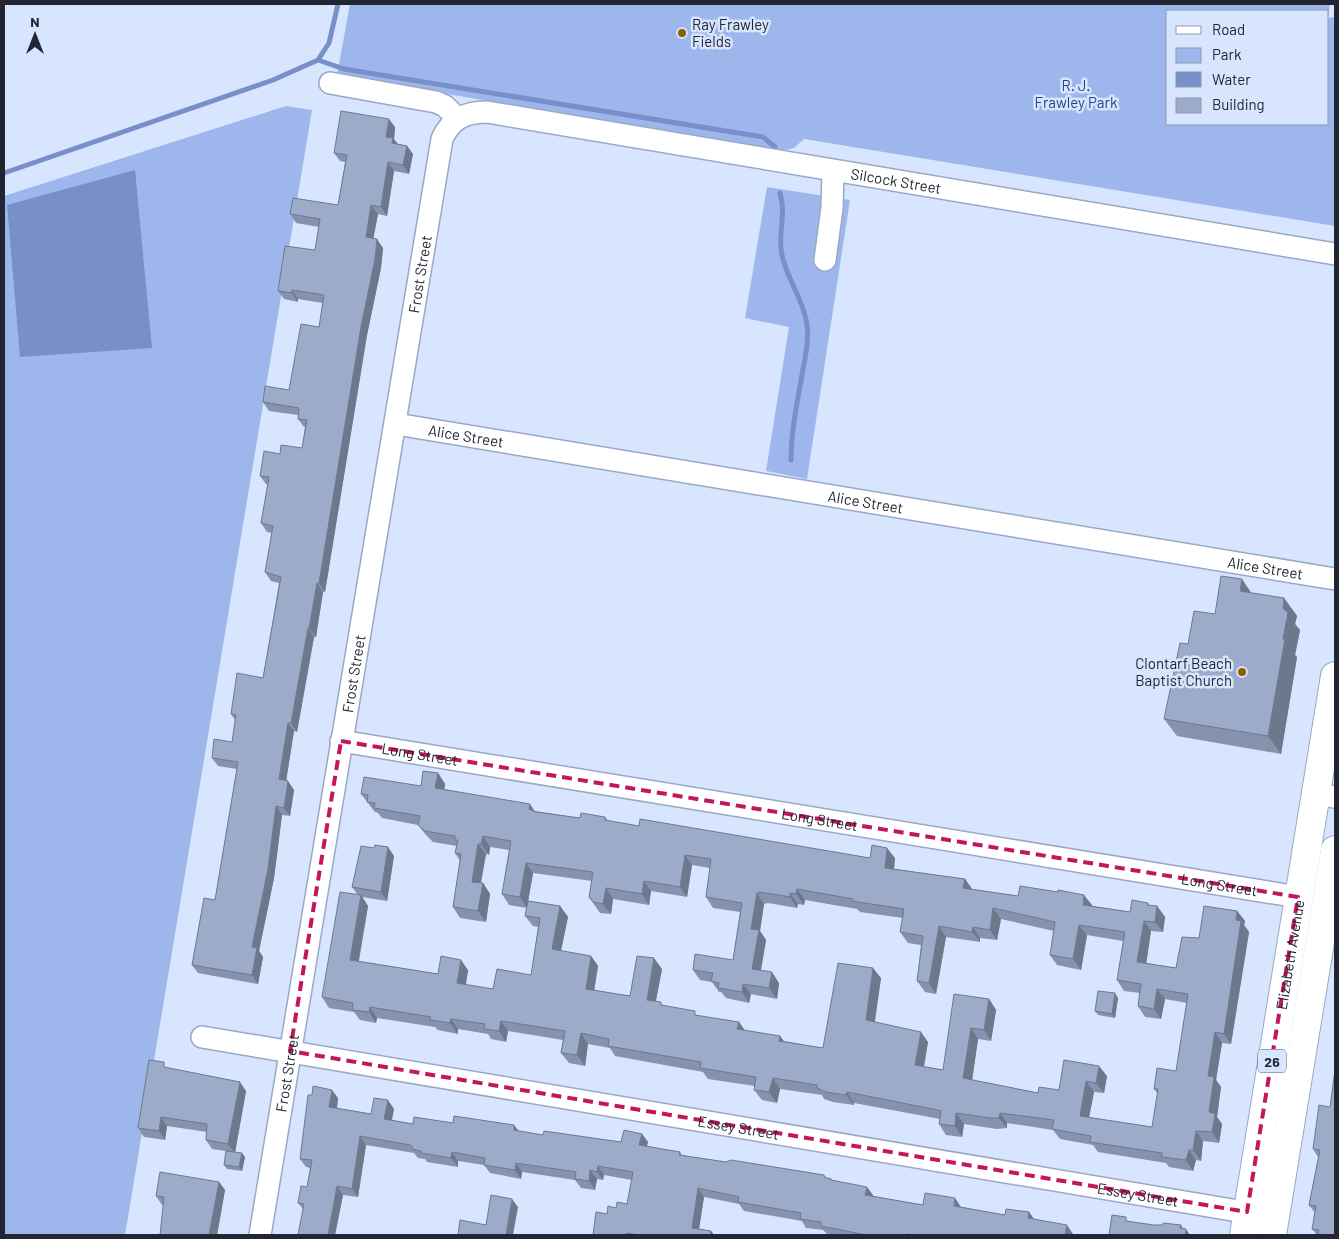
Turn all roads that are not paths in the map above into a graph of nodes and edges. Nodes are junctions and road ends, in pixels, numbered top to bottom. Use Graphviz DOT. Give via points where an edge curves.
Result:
graph roads {
  1 [pos="330,83"];
  2 [pos="457,118"];
  3 [pos="833,172"];
  4 [pos="1335,254"];
  5 [pos="824,260"];
  6 [pos="396,424"];
  7 [pos="1335,579"];
  8 [pos="1335,676"];
  9 [pos="341,741"];
  10 [pos="1325,795"];
  11 [pos="1335,850"];
  12 [pos="1298,897"];
  13 [pos="202,1037"];
  14 [pos="290,1051"];
  15 [pos="1246,1224"];
  16 [pos="1273,1226"];
  17 [pos="260,1235"];
  1 -- 2 [label="street" via="436,102"];
  2 -- 3 [label="street, Silcock Street" via="487,112"];
  2 -- 6 [label="street, Frost Street" via="442,139"];
  3 -- 4 [label="street, Silcock Street"];
  3 -- 5 [label="street" via="832,208"];
  6 -- 7 [label="street, Alice Street"];
  6 -- 9 [label="street, Frost Street"];
  8 -- 10 [label="highway, Elizabeth Avenue / 26"];
  9 -- 12 [label="street, Long Street"];
  9 -- 14 [label="street, Frost Street"];
  10 -- 12 [label="highway, Elizabeth Avenue / 26"];
  11 -- 16 [label="highway, Elizabeth Avenue / 26"];
  12 -- 15 [label="highway, Elizabeth Avenue / 26"];
  13 -- 14 [label="street, Essey Street"];
  14 -- 15 [label="street, Essey Street"];
  14 -- 17 [label="street, Frost Street"];
  15 -- 16 [label="street, Essey Street"];
}
